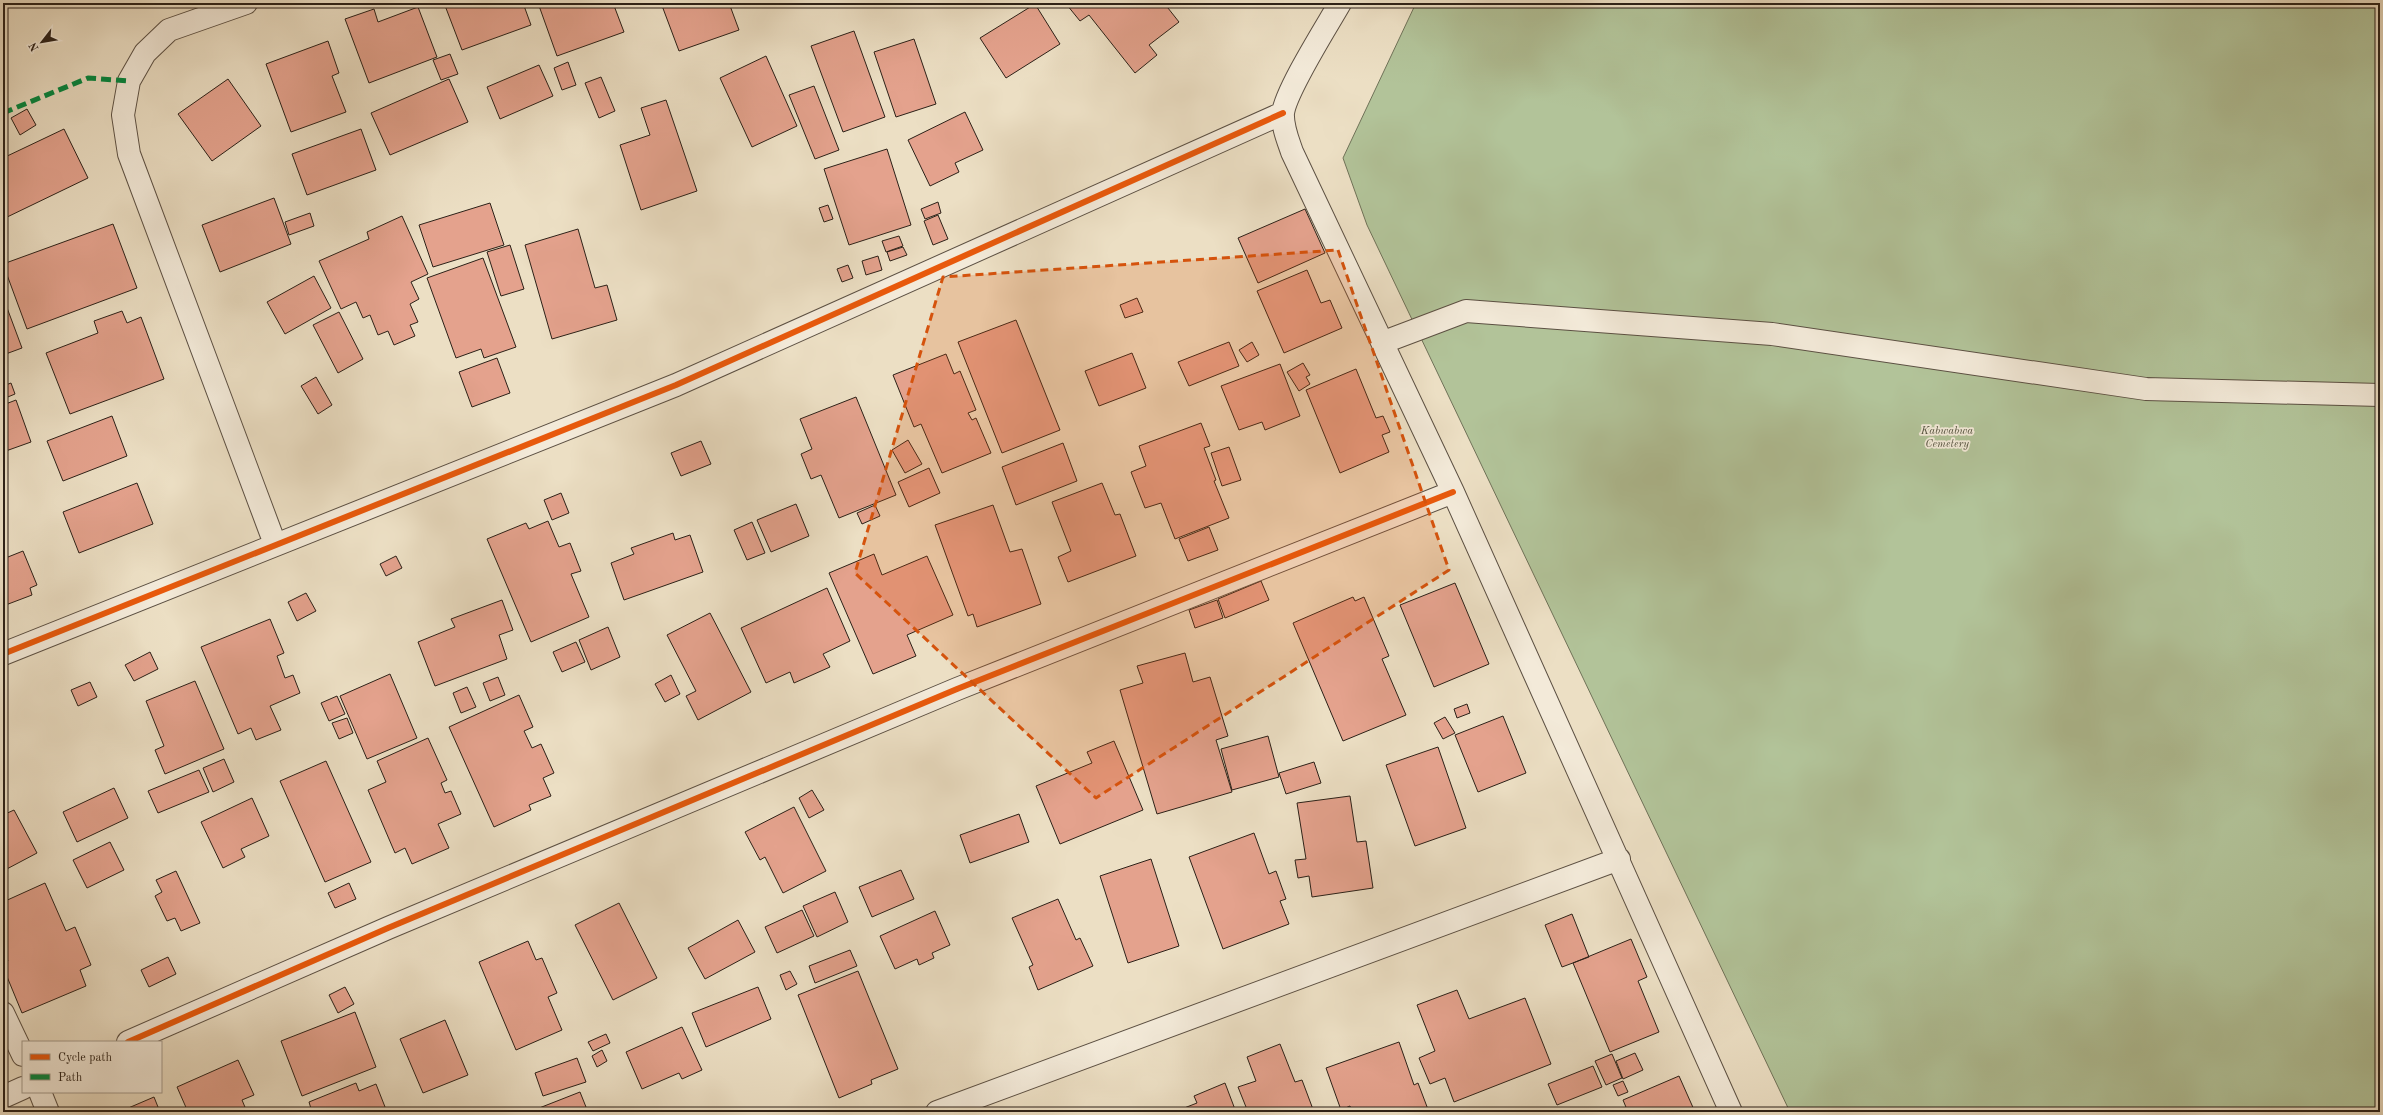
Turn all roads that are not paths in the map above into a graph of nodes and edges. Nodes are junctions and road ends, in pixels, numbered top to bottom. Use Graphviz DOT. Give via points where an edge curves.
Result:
graph roads {
  1 [pos="246,3"];
  2 [pos="1340,3"];
  3 [pos="1283,113"];
  4 [pos="1384,342"];
  5 [pos="2380,394"];
  6 [pos="1453,492"];
  7 [pos="275,544"];
  8 [pos="3,654"];
  9 [pos="1619,859"];
  10 [pos="3,1012"];
  11 [pos="130,1041"];
  12 [pos="22,1053"];
  13 [pos="22,1088"];
  14 [pos="40,1093"];
  15 [pos="3,1097"];
  16 [pos="48,1112"];
  17 [pos="937,1112"];
  18 [pos="1731,1112"];
  1 -- 7 [label="street" via="169,30 145,53 129,81 123,115 128,154"];
  2 -- 3 [label="street" via="1291,91"];
  3 -- 4 [label="street" via="1285,131 1292,152"];
  3 -- 7 [label="street" via="676,384"];
  4 -- 5 [label="street" via="1466,311 1772,334 2146,389"];
  4 -- 6 [label="street"];
  6 -- 9 [label="street"];
  6 -- 11 [label="street" via="950,692 388,928"];
  7 -- 8 [label="street"];
  9 -- 17 [label="street"];
  9 -- 18 [label="street"];
  10 -- 12 [label="street"];
  13 -- 15 [label="street"];
  14 -- 16 [label="street"];
}
